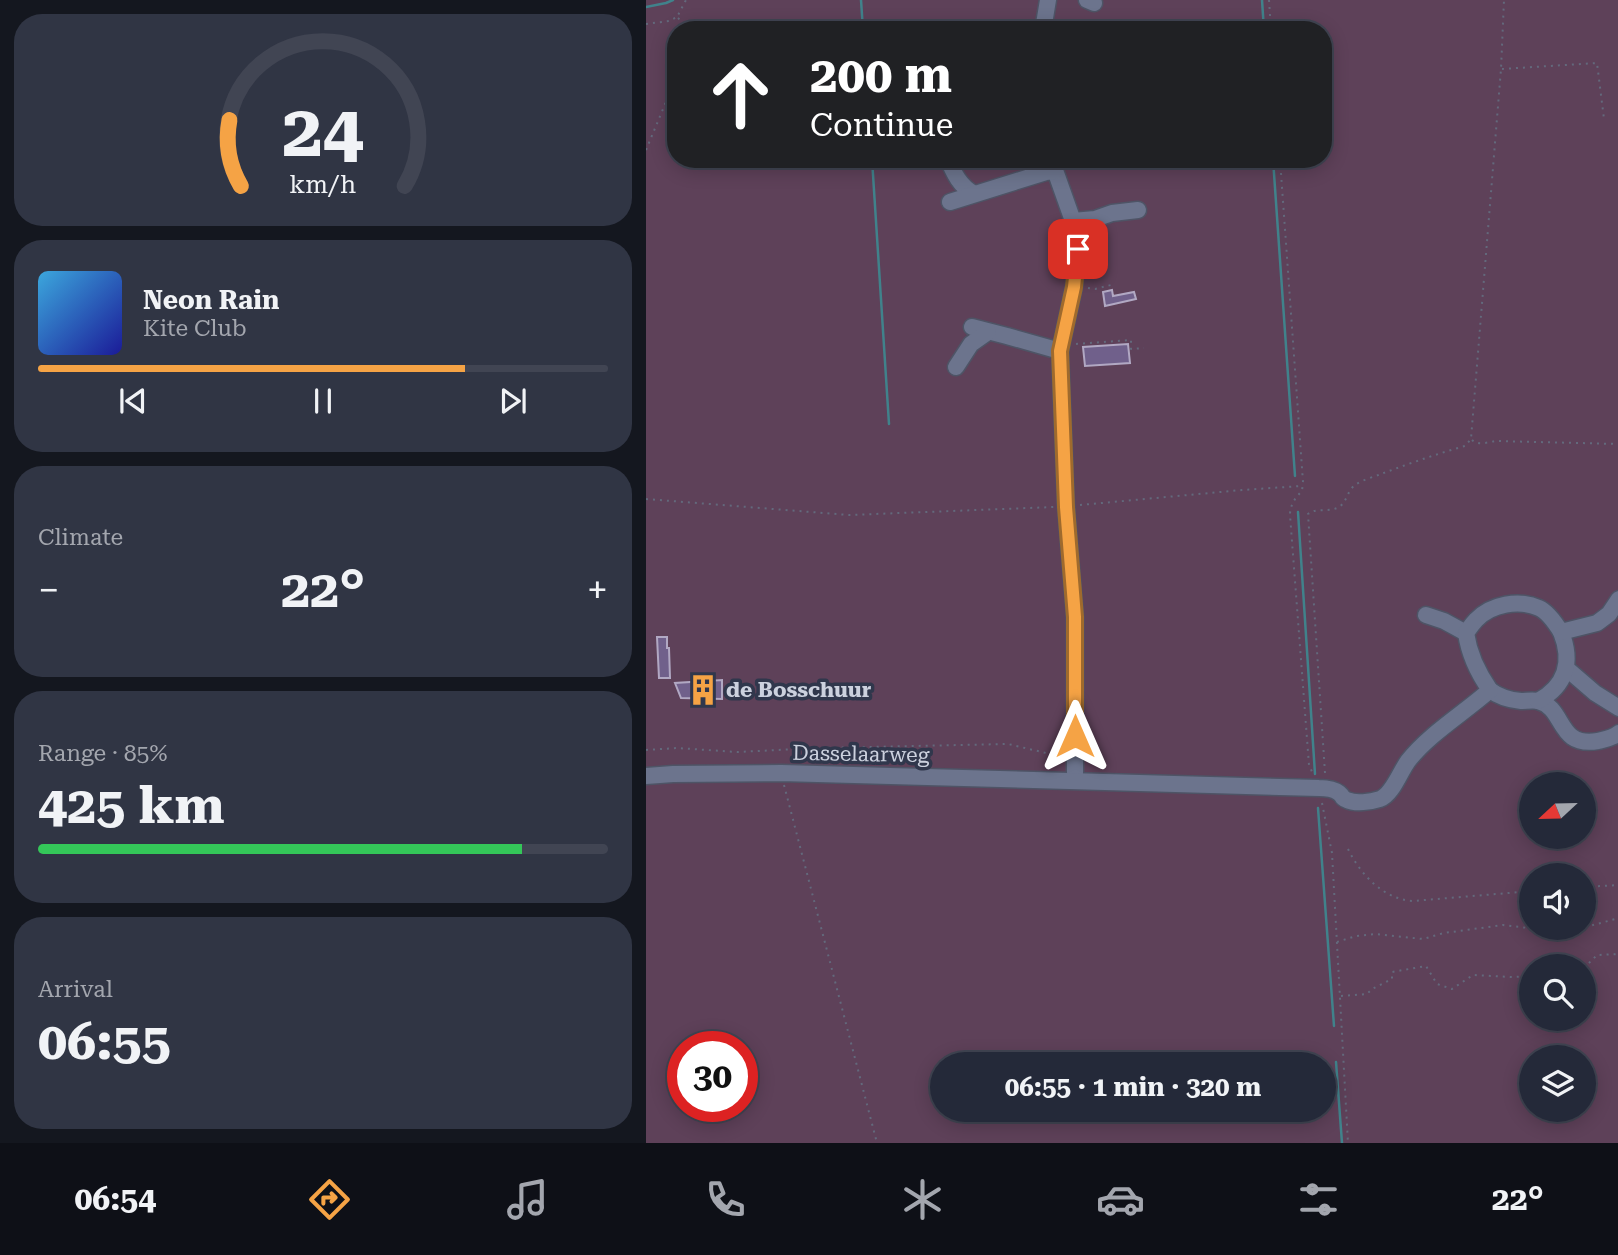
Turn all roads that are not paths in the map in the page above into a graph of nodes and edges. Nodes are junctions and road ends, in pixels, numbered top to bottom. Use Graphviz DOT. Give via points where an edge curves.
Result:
graph roads {
  1 [pos="1048,0"];
  2 [pos="1044,21"];
  3 [pos="952,168"];
  4 [pos="1050,168"];
  5 [pos="1054,168"];
  6 [pos="974,194"];
  7 [pos="950,202"];
  8 [pos="1138,210"];
  9 [pos="1073,221"];
  10 [pos="1060,348"];
  11 [pos="956,367"];
  12 [pos="1618,599"];
  13 [pos="1426,615"];
  14 [pos="1561,632"];
  15 [pos="1466,634"];
  16 [pos="1566,668"];
  17 [pos="1490,690"];
  18 [pos="1538,701"];
  19 [pos="1618,708"];
  20 [pos="1618,733"];
  21 [pos="646,776"];
  22 [pos="1075,780"];
  1 -- 2 [label="street"];
  3 -- 6 [label="street"];
  4 -- 6 [label="street"];
  5 -- 9 [label="street"];
  6 -- 7 [label="street"];
  8 -- 9 [label="street"];
  9 -- 10 [label="street" via="1078,249"];
  10 -- 11 [label="street" via="980,330"];
  10 -- 22 [label="street" via="1075,617"];
  12 -- 14 [label="street" via="1597,623"];
  13 -- 15 [label="street"];
  14 -- 15 [label="street" via="1541,608 1522,604 1489,610"];
  14 -- 16 [label="street"];
  15 -- 17 [label="street"];
  16 -- 18 [label="street" via="1557,687"];
  16 -- 19 [label="street"];
  17 -- 18 [label="street" via="1507,698"];
  17 -- 22 [label="street, Dasselaarweg" via="1422,746 1381,799 1345,800 1338,792 1323,788"];
  18 -- 20 [label="street" via="1566,732 1582,741 1605,740"];
  21 -- 22 [label="street, Dasselaarweg" via="781,773"];
}
